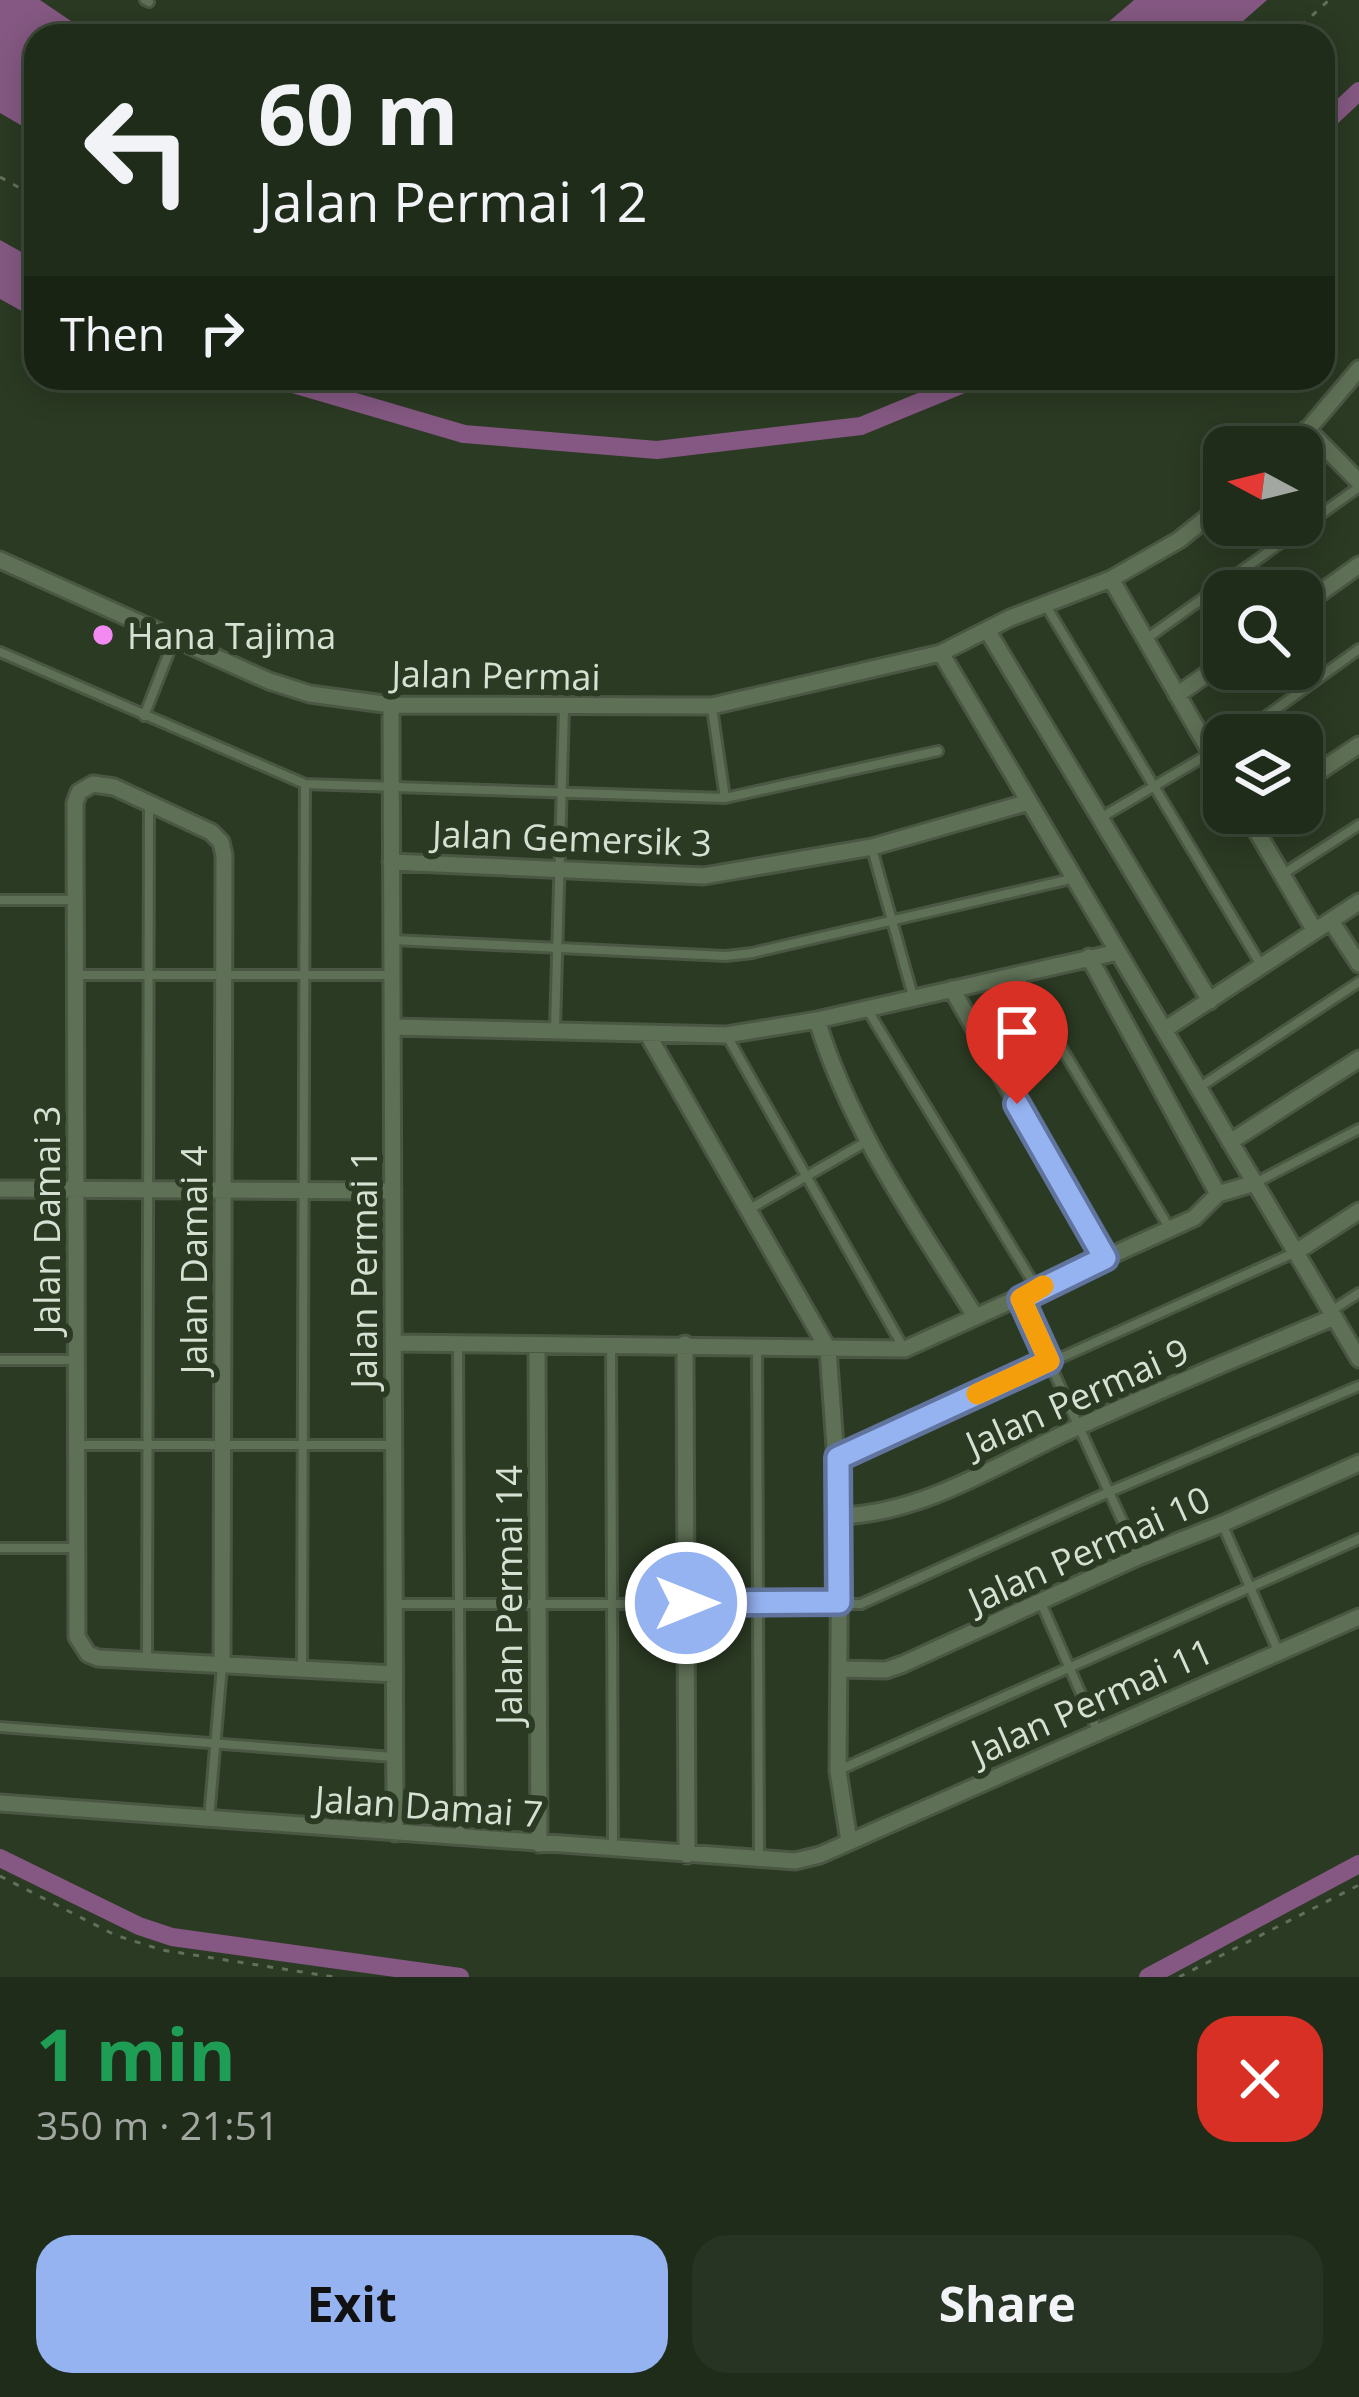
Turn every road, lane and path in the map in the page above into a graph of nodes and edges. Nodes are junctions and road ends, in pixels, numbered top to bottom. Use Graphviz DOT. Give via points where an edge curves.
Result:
graph roads {
  1 [pos="1329,0"];
  2 [pos="1303,24"];
  3 [pos="1355,380"];
  4 [pos="1310,426"];
  5 [pos="1323,446"];
  6 [pos="1359,484"];
  7 [pos="1203,520"];
  8 [pos="0,560"];
  9 [pos="1359,565"];
  10 [pos="1112,579"];
  11 [pos="1323,591"];
  12 [pos="1046,604"];
  13 [pos="987,630"];
  14 [pos="175,637"];
  15 [pos="1144,640"];
  16 [pos="1359,649"];
  17 [pos="0,652"];
  18 [pos="941,653"];
  19 [pos="1203,677"];
  20 [pos="1177,695"];
  21 [pos="391,705"];
  22 [pos="712,706"];
  23 [pos="564,707"];
  24 [pos="1269,714"];
  25 [pos="144,716"];
  26 [pos="1203,730"];
  27 [pos="1359,746"];
  28 [pos="938,752"];
  29 [pos="1203,757"];
  30 [pos="1323,769"];
  31 [pos="305,784"];
  32 [pos="391,784"];
  33 [pos="1156,784"];
  34 [pos="562,791"];
  35 [pos="724,799"];
  36 [pos="1029,802"];
  37 [pos="149,807"];
  38 [pos="1100,818"];
  39 [pos="1359,825"];
  40 [pos="1261,834"];
  41 [pos="872,848"];
  42 [pos="392,862"];
  43 [pos="560,872"];
  44 [pos="1282,874"];
  45 [pos="1075,878"];
  46 [pos="0,900"];
  47 [pos="75,900"];
  48 [pos="1359,902"];
  49 [pos="892,918"];
  50 [pos="1331,921"];
  51 [pos="1315,931"];
  52 [pos="392,940"];
  53 [pos="557,950"];
  54 [pos="1118,952"];
  55 [pos="1089,957"];
  56 [pos="1359,964"];
  57 [pos="1262,966"];
  58 [pos="1017,974"];
  59 [pos="75,975"];
  60 [pos="149,975"];
  61 [pos="224,975"];
  62 [pos="304,975"];
  63 [pos="392,975"];
  64 [pos="1359,982"];
  65 [pos="952,988"];
  66 [pos="913,998"];
  67 [pos="1210,1001"];
  68 [pos="866,1008"];
  69 [pos="817,1020"];
  70 [pos="392,1027"];
  71 [pos="1164,1030"];
  72 [pos="555,1031"];
  73 [pos="648,1035"];
  74 [pos="726,1035"];
  75 [pos="1359,1059"];
  76 [pos="1198,1088"];
  77 [pos="1359,1129"];
  78 [pos="866,1142"];
  79 [pos="1230,1142"];
  80 [pos="806,1176"];
  81 [pos="1255,1183"];
  82 [pos="0,1189"];
  83 [pos="76,1190"];
  84 [pos="148,1190"];
  85 [pos="223,1190"];
  86 [pos="304,1191"];
  87 [pos="393,1191"];
  88 [pos="1218,1194"];
  89 [pos="747,1210"];
  90 [pos="1359,1211"];
  91 [pos="1170,1229"];
  92 [pos="1295,1252"];
  93 [pos="1105,1258"];
  94 [pos="1037,1289"];
  95 [pos="1359,1293"];
  96 [pos="1021,1299"];
  97 [pos="1332,1314"];
  98 [pos="975,1316"];
  99 [pos="393,1343"];
  100 [pos="458,1344"];
  101 [pos="611,1344"];
  102 [pos="685,1344"];
  103 [pos="758,1344"];
  104 [pos="537,1345"];
  105 [pos="828,1348"];
  106 [pos="904,1348"];
  107 [pos="1359,1359"];
  108 [pos="0,1360"];
  109 [pos="76,1360"];
  110 [pos="1049,1361"];
  111 [pos="1359,1386"];
  112 [pos="1078,1426"];
  113 [pos="76,1444"];
  114 [pos="148,1445"];
  115 [pos="222,1445"];
  116 [pos="303,1445"];
  117 [pos="394,1445"];
  118 [pos="838,1458"];
  119 [pos="1359,1463"];
  120 [pos="1108,1492"];
  121 [pos="840,1516"];
  122 [pos="1222,1524"];
  123 [pos="1359,1539"];
  124 [pos="0,1548"];
  125 [pos="76,1548"];
  126 [pos="1138,1557"];
  127 [pos="1250,1587"];
  128 [pos="758,1602"];
  129 [pos="839,1602"];
  130 [pos="538,1603"];
  131 [pos="612,1603"];
  132 [pos="686,1603"];
  133 [pos="1041,1603"];
  134 [pos="394,1604"];
  135 [pos="459,1604"];
  136 [pos="1359,1617"];
  137 [pos="1279,1653"];
  138 [pos="147,1660"];
  139 [pos="222,1665"];
  140 [pos="1069,1667"];
  141 [pos="302,1669"];
  142 [pos="839,1669"];
  143 [pos="394,1674"];
  144 [pos="0,1727"];
  145 [pos="1097,1731"];
  146 [pos="215,1742"];
  147 [pos="395,1757"];
  148 [pos="838,1771"];
  149 [pos="0,1803"];
  150 [pos="209,1820"];
  151 [pos="395,1833"];
  152 [pos="460,1838"];
  153 [pos="849,1841"];
  154 [pos="539,1844"];
  155 [pos="613,1850"];
  156 [pos="687,1855"];
  157 [pos="759,1859"];
  158 [pos="0,1876"];
  159 [pos="1359,1885"];
  160 [pos="334,1977"];
  161 [pos="1179,1977"];
  1 -- 2 [label="path"];
  3 -- 4 [label="street"];
  5 -- 6 [label="street"];
  6 -- 15 [label="lane"];
  7 -- 10 [label="street, Jalan Permai"];
  8 -- 14 [label="street, Jalan Permai"];
  9 -- 11 [label="street"];
  10 -- 12 [label="street, Jalan Permai"];
  10 -- 15 [label="street"];
  12 -- 13 [label="street, Jalan Permai"];
  12 -- 33 [label="lane"];
  13 -- 18 [label="street, Jalan Permai"];
  13 -- 38 [label="street"];
  14 -- 21 [label="street, Jalan Permai" via="268,682"];
  14 -- 25 [label="lane"];
  15 -- 20 [label="street"];
  16 -- 24 [label="lane"];
  17 -- 25 [label="lane"];
  18 -- 22 [label="street, Jalan Permai"];
  18 -- 36 [label="street"];
  19 -- 20 [label="street"];
  20 -- 26 [label="street"];
  21 -- 23 [label="street, Jalan Permai"];
  21 -- 32 [label="street, Jalan Permai 1"];
  22 -- 23 [label="street, Jalan Permai"];
  22 -- 35 [label="lane"];
  23 -- 34 [label="lane"];
  25 -- 31 [label="lane"];
  27 -- 30 [label="street"];
  28 -- 35 [label="lane"];
  29 -- 33 [label="lane"];
  31 -- 32 [label="lane"];
  31 -- 62 [label="lane"];
  32 -- 34 [label="lane"];
  32 -- 42 [label="street, Jalan Permai 1"];
  33 -- 38 [label="lane"];
  33 -- 57 [label="lane"];
  34 -- 35 [label="lane"];
  34 -- 43 [label="lane"];
  36 -- 41 [label="street, Jalan Gemersik 3"];
  36 -- 45 [label="street"];
  37 -- 47 [label="street, Jalan Damai 3" via="114,788 86,787 75,802"];
  37 -- 60 [label="lane"];
  37 -- 61 [label="street, Jalan Damai 4" via="220,842"];
  38 -- 67 [label="street"];
  39 -- 44 [label="lane"];
  40 -- 44 [label="street"];
  41 -- 43 [label="street, Jalan Gemersik 3" via="704,876"];
  41 -- 49 [label="lane"];
  42 -- 43 [label="street, Jalan Gemersik 3"];
  42 -- 52 [label="street, Jalan Permai 1"];
  43 -- 53 [label="lane"];
  44 -- 51 [label="street"];
  45 -- 49 [label="lane"];
  45 -- 54 [label="street"];
  46 -- 47 [label="lane"];
  47 -- 59 [label="street, Jalan Damai 3"];
  48 -- 50 [label="street"];
  49 -- 53 [label="lane" via="739,955"];
  49 -- 66 [label="lane"];
  50 -- 51 [label="street"];
  50 -- 56 [label="street"];
  51 -- 57 [label="street"];
  52 -- 53 [label="lane"];
  52 -- 63 [label="street, Jalan Permai 1"];
  53 -- 72 [label="lane"];
  54 -- 55 [label="street"];
  54 -- 71 [label="street"];
  55 -- 58 [label="street"];
  55 -- 88 [label="street"];
  57 -- 67 [label="street"];
  58 -- 65 [label="street"];
  58 -- 91 [label="lane"];
  59 -- 60 [label="lane"];
  59 -- 83 [label="street, Jalan Damai 3"];
  60 -- 61 [label="lane"];
  60 -- 84 [label="lane"];
  61 -- 62 [label="lane"];
  61 -- 85 [label="street, Jalan Damai 4"];
  62 -- 63 [label="lane"];
  62 -- 86 [label="lane"];
  63 -- 70 [label="street, Jalan Permai 1"];
  64 -- 76 [label="lane"];
  65 -- 66 [label="street"];
  65 -- 93 [label="street"];
  66 -- 68 [label="street"];
  67 -- 71 [label="street"];
  68 -- 69 [label="street"];
  68 -- 94 [label="lane"];
  69 -- 74 [label="street"];
  69 -- 78 [label="street"];
  70 -- 72 [label="street"];
  70 -- 87 [label="street, Jalan Permai 1"];
  71 -- 76 [label="street"];
  72 -- 73 [label="street"];
  73 -- 74 [label="street"];
  73 -- 89 [label="street"];
  74 -- 80 [label="lane"];
  75 -- 79 [label="street"];
  76 -- 79 [label="street"];
  77 -- 81 [label="lane"];
  78 -- 80 [label="lane"];
  78 -- 98 [label="street"];
  79 -- 81 [label="street"];
  80 -- 89 [label="lane"];
  80 -- 106 [label="lane"];
  81 -- 88 [label="street"];
  81 -- 92 [label="street"];
  82 -- 83 [label="street"];
  83 -- 84 [label="street"];
  83 -- 109 [label="street, Jalan Damai 3"];
  84 -- 85 [label="street"];
  84 -- 114 [label="lane"];
  85 -- 86 [label="street"];
  85 -- 115 [label="street, Jalan Damai 4"];
  86 -- 87 [label="street"];
  86 -- 116 [label="lane"];
  87 -- 99 [label="street, Jalan Permai 1"];
  88 -- 91 [label="street"];
  89 -- 105 [label="street"];
  90 -- 92 [label="street"];
  91 -- 93 [label="street"];
  92 -- 97 [label="street"];
  92 -- 110 [label="lane"];
  93 -- 94 [label="street"];
  94 -- 96 [label="street"];
  95 -- 97 [label="lane"];
  96 -- 98 [label="street"];
  96 -- 110 [label="lane"];
  97 -- 107 [label="street"];
  97 -- 112 [label="street, Jalan Permai 9"];
  98 -- 106 [label="street"];
  99 -- 100 [label="street"];
  99 -- 117 [label="street, Jalan Permai 1"];
  100 -- 104 [label="street"];
  100 -- 135 [label="lane"];
  101 -- 102 [label="street"];
  101 -- 104 [label="street"];
  101 -- 131 [label="lane"];
  102 -- 103 [label="street"];
  102 -- 132 [label="street"];
  103 -- 105 [label="street"];
  103 -- 128 [label="lane"];
  104 -- 130 [label="street, Jalan Permai 14"];
  105 -- 106 [label="street"];
  105 -- 118 [label="street"];
  108 -- 109 [label="lane"];
  109 -- 113 [label="street, Jalan Damai 3"];
  110 -- 112 [label="lane"];
  110 -- 118 [label="lane"];
  111 -- 120 [label="lane"];
  112 -- 120 [label="lane"];
  112 -- 121 [label="street, Jalan Permai 9" via="915,1504"];
  113 -- 114 [label="lane"];
  113 -- 125 [label="street, Jalan Damai 3"];
  114 -- 115 [label="lane"];
  114 -- 138 [label="lane"];
  115 -- 116 [label="lane"];
  115 -- 139 [label="street, Jalan Damai 4"];
  116 -- 117 [label="lane"];
  116 -- 141 [label="lane"];
  117 -- 134 [label="street, Jalan Permai 1"];
  118 -- 121 [label="street"];
  119 -- 122 [label="street, Jalan Permai 10"];
  120 -- 126 [label="lane"];
  120 -- 129 [label="lane" via="860,1604"];
  121 -- 129 [label="street"];
  122 -- 126 [label="street, Jalan Permai 10"];
  122 -- 127 [label="lane"];
  123 -- 127 [label="lane"];
  124 -- 125 [label="lane"];
  125 -- 138 [label="street, Jalan Damai 3" via="77,1636 88,1654"];
  126 -- 133 [label="street, Jalan Permai 10"];
  127 -- 137 [label="lane"];
  127 -- 140 [label="lane"];
  128 -- 129 [label="lane"];
  128 -- 132 [label="lane"];
  128 -- 157 [label="lane"];
  129 -- 142 [label="street"];
  130 -- 131 [label="lane"];
  130 -- 135 [label="lane"];
  130 -- 154 [label="street, Jalan Permai 14"];
  131 -- 132 [label="lane"];
  131 -- 155 [label="lane"];
  132 -- 156 [label="street"];
  133 -- 140 [label="lane"];
  133 -- 142 [label="street, Jalan Permai 10" via="886,1670"];
  134 -- 135 [label="lane"];
  134 -- 143 [label="street, Jalan Permai 1"];
  135 -- 152 [label="lane"];
  136 -- 137 [label="street, Jalan Permai 11"];
  137 -- 145 [label="street, Jalan Permai 11"];
  138 -- 139 [label="street"];
  139 -- 141 [label="street"];
  139 -- 146 [label="lane"];
  140 -- 145 [label="lane"];
  140 -- 148 [label="lane"];
  141 -- 143 [label="street"];
  142 -- 148 [label="street"];
  143 -- 147 [label="street, Jalan Permai 1"];
  144 -- 146 [label="lane"];
  145 -- 153 [label="street, Jalan Permai 11"];
  146 -- 147 [label="lane"];
  146 -- 150 [label="lane"];
  147 -- 151 [label="street, Jalan Permai 1"];
  148 -- 153 [label="street"];
  149 -- 150 [label="street, Jalan Damai 7"];
  150 -- 151 [label="street, Jalan Damai 7"];
  151 -- 152 [label="street, Jalan Damai 7"];
  152 -- 154 [label="street, Jalan Damai 7"];
  153 -- 157 [label="street, Jalan Damai 7" via="795,1861"];
  154 -- 155 [label="street, Jalan Damai 7"];
  155 -- 156 [label="street, Jalan Damai 7"];
  156 -- 157 [label="street, Jalan Damai 7"];
  158 -- 160 [label="path" via="146,1945"];
  159 -- 161 [label="path"];
}
